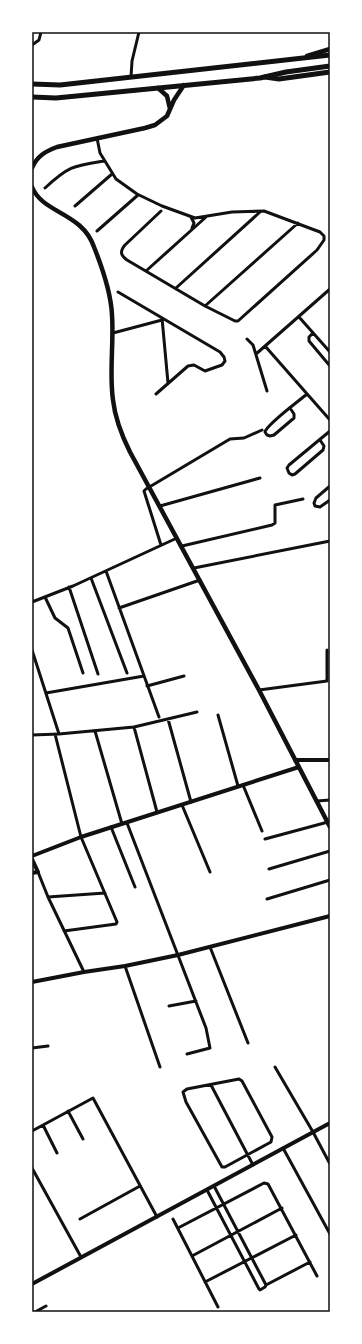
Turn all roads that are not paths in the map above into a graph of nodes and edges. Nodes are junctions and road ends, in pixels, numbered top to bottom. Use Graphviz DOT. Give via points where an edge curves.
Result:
graph roads {
  1 [pos="41,32"];
  2 [pos="139,32"];
  3 [pos="32,46"];
  4 [pos="330,49"];
  5 [pos="330,55"];
  6 [pos="303,58"];
  7 [pos="330,66"];
  8 [pos="330,72"];
  9 [pos="264,77"];
  10 [pos="131,78"];
  11 [pos="32,84"];
  12 [pos="184,85"];
  13 [pos="158,88"];
  14 [pos="32,97"];
  15 [pos="170,109"];
  16 [pos="97,138"];
  17 [pos="104,161"];
  18 [pos="32,168"];
  19 [pos="112,174"];
  20 [pos="32,188"];
  21 [pos="46,188"];
  22 [pos="138,195"];
  23 [pos="75,206"];
  24 [pos="161,211"];
  25 [pos="261,211"];
  26 [pos="189,216"];
  27 [pos="206,217"];
  28 [pos="298,223"];
  29 [pos="191,230"];
  30 [pos="97,231"];
  31 [pos="146,271"];
  32 [pos="176,288"];
  33 [pos="330,289"];
  34 [pos="118,292"];
  35 [pos="205,306"];
  36 [pos="299,317"];
  37 [pos="162,319"];
  38 [pos="113,333"];
  39 [pos="313,333"];
  40 [pos="247,339"];
  41 [pos="265,346"];
  42 [pos="330,352"];
  43 [pos="256,354"];
  44 [pos="330,366"];
  45 [pos="167,370"];
  46 [pos="175,377"];
  47 [pos="168,383"];
  48 [pos="267,390"];
  49 [pos="156,394"];
  50 [pos="307,394"];
  51 [pos="290,408"];
  52 [pos="330,420"];
  53 [pos="262,430"];
  54 [pos="330,431"];
  55 [pos="320,440"];
  56 [pos="260,478"];
  57 [pos="149,486"];
  58 [pos="330,486"];
  59 [pos="303,500"];
  60 [pos="330,500"];
  61 [pos="160,506"];
  62 [pos="177,538"];
  63 [pos="330,541"];
  64 [pos="161,545"];
  65 [pos="182,546"];
  66 [pos="194,568"];
  67 [pos="106,571"];
  68 [pos="91,578"];
  69 [pos="200,580"];
  70 [pos="70,587"];
  71 [pos="45,597"];
  72 [pos="32,602"];
  73 [pos="119,608"];
  74 [pos="32,650"];
  75 [pos="326,650"];
  76 [pos="83,673"];
  77 [pos="127,673"];
  78 [pos="98,674"];
  79 [pos="144,676"];
  80 [pos="184,676"];
  81 [pos="147,686"];
  82 [pos="259,690"];
  83 [pos="46,694"];
  84 [pos="197,712"];
  85 [pos="218,715"];
  86 [pos="159,717"];
  87 [pos="168,719"];
  88 [pos="134,727"];
  89 [pos="95,731"];
  90 [pos="57,734"];
  91 [pos="32,735"];
  92 [pos="295,760"];
  93 [pos="330,760"];
  94 [pos="299,767"];
  95 [pos="243,785"];
  96 [pos="238,786"];
  97 [pos="330,800"];
  98 [pos="317,801"];
  99 [pos="191,802"];
  100 [pos="182,804"];
  101 [pos="157,812"];
  102 [pos="125,823"];
  103 [pos="329,825"];
  104 [pos="112,827"];
  105 [pos="262,831"];
  106 [pos="81,837"];
  107 [pos="265,839"];
  108 [pos="330,851"];
  109 [pos="32,858"];
  110 [pos="270,869"];
  111 [pos="38,872"];
  112 [pos="210,872"];
  113 [pos="32,873"];
  114 [pos="330,880"];
  115 [pos="135,887"];
  116 [pos="105,893"];
  117 [pos="48,897"];
  118 [pos="267,899"];
  119 [pos="330,916"];
  120 [pos="64,931"];
  121 [pos="210,947"];
  122 [pos="178,955"];
  123 [pos="125,966"];
  124 [pos="84,972"];
  125 [pos="32,982"];
  126 [pos="196,1001"];
  127 [pos="169,1006"];
  128 [pos="248,1043"];
  129 [pos="48,1046"];
  130 [pos="32,1048"];
  131 [pos="187,1054"];
  132 [pos="160,1067"];
  133 [pos="275,1067"];
  134 [pos="211,1085"];
  135 [pos="68,1111"];
  136 [pos="330,1123"];
  137 [pos="43,1125"];
  138 [pos="32,1131"];
  139 [pos="313,1132"];
  140 [pos="83,1139"];
  141 [pos="283,1148"];
  142 [pos="57,1153"];
  143 [pos="248,1155"];
  144 [pos="330,1164"];
  145 [pos="253,1165"];
  146 [pos="32,1168"];
  147 [pos="140,1186"];
  148 [pos="214,1186"];
  149 [pos="207,1190"];
  150 [pos="223,1204"];
  151 [pos="217,1208"];
  152 [pos="282,1208"];
  153 [pos="157,1217"];
  154 [pos="80,1219"];
  155 [pos="173,1220"];
  156 [pos="178,1228"];
  157 [pos="238,1231"];
  158 [pos="330,1234"];
  159 [pos="231,1235"];
  160 [pos="296,1235"];
  161 [pos="192,1256"];
  162 [pos="81,1257"];
  163 [pos="252,1258"];
  164 [pos="245,1261"];
  165 [pos="310,1262"];
  166 [pos="317,1276"];
  167 [pos="205,1282"];
  168 [pos="32,1284"];
  169 [pos="266,1285"];
  170 [pos="46,1306"];
  171 [pos="218,1308"];
  172 [pos="35,1312"];
  1 -- 3 [label="street" via="39,40"];
  2 -- 10 [label="street"];
  4 -- 6 [label="main road"];
  5 -- 6 [label="main road"];
  6 -- 10 [label="main road"];
  7 -- 9 [label="main road"];
  8 -- 9 [label="main road" via="279,79"];
  9 -- 12 [label="main road"];
  10 -- 11 [label="main road"];
  12 -- 13 [label="main road"];
  12 -- 15 [label="main road"];
  13 -- 14 [label="main road" via="56,98"];
  13 -- 15 [label="main road" via="167,96"];
  15 -- 16 [label="main road" via="165,118 152,126"];
  16 -- 17 [label="street"];
  16 -- 18 [label="main road" via="48,150 37,158"];
  17 -- 19 [label="street"];
  17 -- 21 [label="street" via="71,168"];
  19 -- 22 [label="street"];
  19 -- 23 [label="street"];
  20 -- 38 [label="main road" via="43,202 76,222 91,239 101,266 110,304"];
  22 -- 26 [label="street"];
  22 -- 30 [label="street"];
  24 -- 31 [label="street" via="125,245 121,252 125,258"];
  25 -- 27 [label="street" via="232,212"];
  25 -- 28 [label="street"];
  25 -- 32 [label="street"];
  26 -- 27 [label="street"];
  26 -- 29 [label="street" via="194,222"];
  27 -- 29 [label="street"];
  28 -- 35 [label="street"];
  28 -- 35 [label="street" via="320,232 324,238 321,247 238,321"];
  29 -- 31 [label="street"];
  31 -- 32 [label="street"];
  32 -- 35 [label="street"];
  33 -- 36 [label="street"];
  34 -- 37 [label="street"];
  36 -- 39 [label="street"];
  36 -- 41 [label="street"];
  37 -- 38 [label="street"];
  37 -- 45 [label="street"];
  37 -- 46 [label="street" via="220,352 225,359 222,365 205,371 190,365"];
  38 -- 57 [label="main road" via="114,410 126,444"];
  39 -- 42 [label="street"];
  39 -- 44 [label="street" via="308,337 308,341"];
  40 -- 43 [label="street" via="253,345"];
  41 -- 43 [label="street"];
  41 -- 50 [label="street"];
  43 -- 48 [label="street"];
  45 -- 46 [label="street"];
  45 -- 47 [label="street"];
  46 -- 47 [label="street"];
  47 -- 49 [label="street"];
  50 -- 51 [label="street"];
  50 -- 52 [label="street"];
  51 -- 51 [label="street" via="266,428 267,435 274,435 294,418"];
  53 -- 57 [label="street" via="244,438 230,439"];
  54 -- 55 [label="street"];
  55 -- 55 [label="street" via="324,446 323,450 295,474 289,474 288,467"];
  56 -- 61 [label="street"];
  57 -- 61 [label="main road"];
  57 -- 64 [label="street" via="144,491"];
  58 -- 60 [label="street" via="314,503 320,507"];
  59 -- 65 [label="street" via="275,504 275,523"];
  61 -- 62 [label="main road"];
  62 -- 64 [label="street"];
  62 -- 65 [label="main road"];
  63 -- 66 [label="street"];
  64 -- 67 [label="street"];
  65 -- 66 [label="main road"];
  66 -- 69 [label="main road"];
  67 -- 68 [label="street"];
  67 -- 73 [label="street"];
  68 -- 70 [label="street"];
  68 -- 77 [label="street"];
  69 -- 73 [label="street"];
  69 -- 82 [label="main road"];
  70 -- 71 [label="street"];
  70 -- 78 [label="street"];
  71 -- 72 [label="street"];
  71 -- 76 [label="street" via="55,618 68,628"];
  73 -- 79 [label="street"];
  74 -- 83 [label="street"];
  75 -- 82 [label="street" via="327,681"];
  79 -- 81 [label="street"];
  79 -- 83 [label="street"];
  80 -- 81 [label="street"];
  81 -- 86 [label="street"];
  82 -- 92 [label="main road"];
  83 -- 90 [label="street"];
  84 -- 87 [label="street"];
  85 -- 96 [label="street"];
  87 -- 88 [label="street"];
  87 -- 99 [label="street"];
  88 -- 89 [label="street"];
  88 -- 101 [label="street"];
  89 -- 90 [label="street"];
  89 -- 102 [label="street"];
  90 -- 91 [label="street"];
  90 -- 106 [label="street"];
  92 -- 93 [label="street"];
  92 -- 94 [label="main road"];
  94 -- 95 [label="street"];
  94 -- 98 [label="main road"];
  95 -- 96 [label="street"];
  95 -- 105 [label="street"];
  96 -- 99 [label="street"];
  97 -- 98 [label="street"];
  98 -- 103 [label="main road"];
  99 -- 100 [label="street"];
  100 -- 101 [label="street"];
  100 -- 112 [label="street"];
  101 -- 102 [label="street"];
  102 -- 104 [label="street"];
  102 -- 122 [label="street"];
  103 -- 107 [label="street"];
  104 -- 106 [label="street"];
  104 -- 115 [label="street"];
  106 -- 109 [label="street"];
  106 -- 116 [label="street"];
  108 -- 110 [label="street"];
  109 -- 111 [label="street"];
  111 -- 113 [label="street"];
  111 -- 117 [label="street"];
  114 -- 118 [label="street"];
  116 -- 117 [label="street"];
  116 -- 120 [label="street" via="116,924"];
  117 -- 120 [label="street"];
  119 -- 121 [label="street"];
  120 -- 124 [label="street"];
  121 -- 122 [label="street"];
  121 -- 128 [label="street"];
  122 -- 123 [label="street"];
  122 -- 126 [label="street"];
  123 -- 124 [label="street"];
  123 -- 132 [label="street"];
  124 -- 125 [label="street"];
  126 -- 127 [label="street"];
  126 -- 131 [label="street" via="210,1047"];
  129 -- 130 [label="street"];
  133 -- 139 [label="street"];
  134 -- 143 [label="street"];
  134 -- 143 [label="street" via="239,1079 242,1081 272,1137 271,1142"];
  134 -- 143 [label="street" via="187,1089 183,1094 220,1165 225,1167"];
  135 -- 137 [label="street"];
  135 -- 140 [label="street"];
  135 -- 147 [label="street" via="94,1099"];
  136 -- 139 [label="street"];
  137 -- 138 [label="street"];
  137 -- 142 [label="street"];
  139 -- 141 [label="street"];
  139 -- 144 [label="street"];
  141 -- 145 [label="street"];
  141 -- 158 [label="street"];
  143 -- 145 [label="street"];
  145 -- 148 [label="street"];
  146 -- 162 [label="street"];
  147 -- 153 [label="street"];
  147 -- 154 [label="street"];
  148 -- 149 [label="street"];
  148 -- 150 [label="street"];
  149 -- 151 [label="street"];
  149 -- 153 [label="street"];
  150 -- 151 [label="street"];
  150 -- 152 [label="street" via="264,1183 268,1184"];
  150 -- 157 [label="street"];
  151 -- 156 [label="street"];
  151 -- 159 [label="street"];
  152 -- 157 [label="street"];
  152 -- 160 [label="street"];
  153 -- 162 [label="street"];
  155 -- 156 [label="street"];
  156 -- 161 [label="street"];
  157 -- 159 [label="street"];
  157 -- 163 [label="street"];
  159 -- 161 [label="street"];
  159 -- 164 [label="street"];
  160 -- 163 [label="street"];
  160 -- 165 [label="street"];
  161 -- 167 [label="street"];
  162 -- 168 [label="street"];
  163 -- 164 [label="street"];
  163 -- 169 [label="street"];
  164 -- 167 [label="street"];
  164 -- 169 [label="street" via="259,1289 265,1288"];
  165 -- 166 [label="street"];
  165 -- 169 [label="street"];
  167 -- 171 [label="street"];
  170 -- 172 [label="street"];
}
